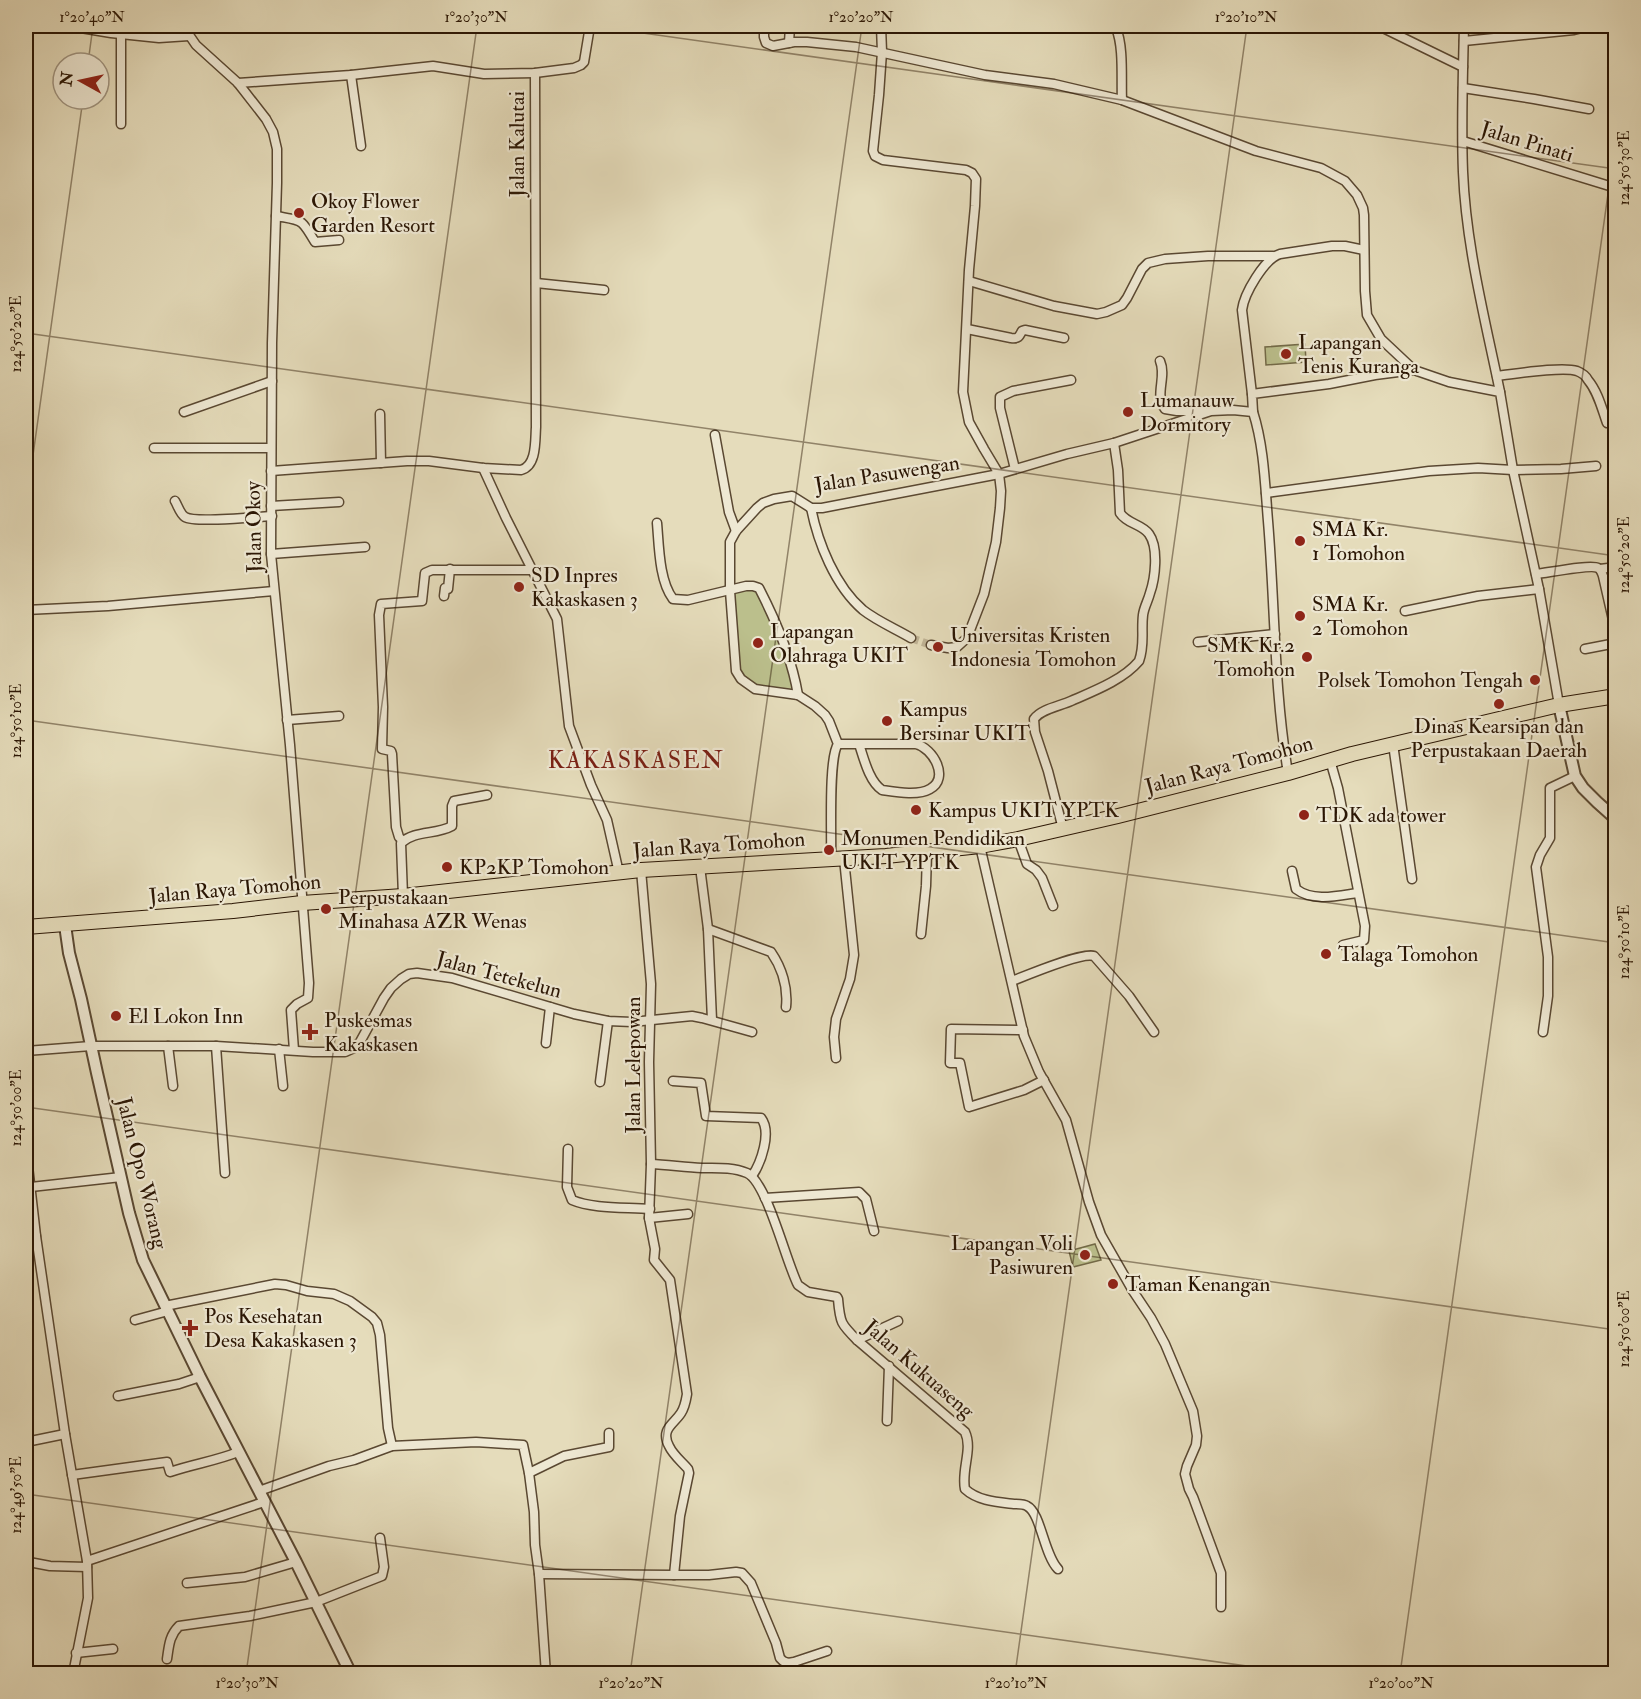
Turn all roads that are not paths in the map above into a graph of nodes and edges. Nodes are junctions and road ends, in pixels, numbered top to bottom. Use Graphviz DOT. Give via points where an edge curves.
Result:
graph roads {
  1 [pos="69,26"];
  2 [pos="183,26"];
  3 [pos="590,26"];
  4 [pos="764,26"];
  5 [pos="790,26"];
  6 [pos="881,26"];
  7 [pos="1110,26"];
  8 [pos="1379,26"];
  9 [pos="1464,26"];
  10 [pos="1590,26"];
  11 [pos="121,34"];
  12 [pos="189,36"];
  13 [pos="1464,41"];
  14 [pos="789,43"];
  15 [pos="882,52"];
  16 [pos="1463,67"];
  17 [pos="535,73"];
  18 [pos="351,75"];
  19 [pos="238,83"];
  20 [pos="1463,88"];
  21 [pos="1122,100"];
  22 [pos="1589,109"];
  23 [pos="121,123"];
  24 [pos="1463,141"];
  25 [pos="361,146"];
  26 [pos="1616,188"];
  27 [pos="276,216"];
  28 [pos="339,240"];
  29 [pos="1364,250"];
  30 [pos="1273,256"];
  31 [pos="969,281"];
  32 [pos="536,283"];
  33 [pos="603,290"];
  34 [pos="967,329"];
  35 [pos="1064,338"];
  36 [pos="1160,361"];
  37 [pos="1414,370"];
  38 [pos="1497,376"];
  39 [pos="1071,380"];
  40 [pos="272,381"];
  41 [pos="1500,392"];
  42 [pos="1252,394"];
  43 [pos="1211,411"];
  44 [pos="184,412"];
  45 [pos="1252,412"];
  46 [pos="380,414"];
  47 [pos="1608,423"];
  48 [pos="715,435"];
  49 [pos="1114,443"];
  50 [pos="154,448"];
  51 [pos="271,448"];
  52 [pos="26,463"];
  53 [pos="381,463"];
  54 [pos="1596,466"];
  55 [pos="483,468"];
  56 [pos="1015,468"];
  57 [pos="1513,470"];
  58 [pos="271,471"];
  59 [pos="999,474"];
  60 [pos="1266,493"];
  61 [pos="175,501"];
  62 [pos="339,502"];
  63 [pos="271,507"];
  64 [pos="811,508"];
  65 [pos="272,516"];
  66 [pos="657,523"];
  67 [pos="736,531"];
  68 [pos="26,544"];
  69 [pos="365,547"];
  70 [pos="272,554"];
  71 [pos="1616,567"];
  72 [pos="1600,569"];
  73 [pos="450,570"];
  74 [pos="532,570"];
  75 [pos="1536,574"];
  76 [pos="1539,588"];
  77 [pos="274,591"];
  78 [pos="730,591"];
  79 [pos="444,596"];
  80 [pos="26,610"];
  81 [pos="1405,612"];
  82 [pos="1616,633"];
  83 [pos="1275,634"];
  84 [pos="911,638"];
  85 [pos="1198,642"];
  86 [pos="1616,643"];
  87 [pos="931,645"];
  88 [pos="1585,649"];
  89 [pos="798,695"];
  90 [pos="1616,696"];
  91 [pos="1559,705"];
  92 [pos="339,716"];
  93 [pos="287,720"];
  94 [pos="838,744"];
  95 [pos="859,744"];
  96 [pos="1393,744"];
  97 [pos="1330,760"];
  98 [pos="1288,773"];
  99 [pos="1575,776"];
  100 [pos="487,795"];
  101 [pos="1616,819"];
  102 [pos="1063,829"];
  103 [pos="1018,840"];
  104 [pos="403,841"];
  105 [pos="980,846"];
  106 [pos="927,852"];
  107 [pos="838,859"];
  108 [pos="700,867"];
  109 [pos="641,870"];
  110 [pos="1292,871"];
  111 [pos="619,873"];
  112 [pos="1412,879"];
  113 [pos="1357,893"];
  114 [pos="403,896"];
  115 [pos="302,903"];
  116 [pos="1053,906"];
  117 [pos="65,925"];
  118 [pos="26,927"];
  119 [pos="708,929"];
  120 [pos="921,934"];
  121 [pos="1343,945"];
  122 [pos="1012,981"];
  123 [pos="550,1007"];
  124 [pos="786,1007"];
  125 [pos="650,1020"];
  126 [pos="712,1020"];
  127 [pos="608,1021"];
  128 [pos="1023,1030"];
  129 [pos="752,1032"];
  130 [pos="1154,1032"];
  131 [pos="1543,1032"];
  132 [pos="546,1043"];
  133 [pos="91,1046"];
  134 [pos="168,1046"];
  135 [pos="216,1046"];
  136 [pos="279,1049"];
  137 [pos="26,1050"];
  138 [pos="294,1050"];
  139 [pos="836,1058"];
  140 [pos="673,1080"];
  141 [pos="1044,1080"];
  142 [pos="600,1082"];
  143 [pos="173,1086"];
  144 [pos="283,1086"];
  145 [pos="26,1149"];
  146 [pos="568,1149"];
  147 [pos="651,1164"];
  148 [pos="225,1173"];
  149 [pos="753,1176"];
  150 [pos="121,1177"];
  151 [pos="31,1187"];
  152 [pos="765,1198"];
  153 [pos="650,1209"];
  154 [pos="688,1214"];
  155 [pos="649,1218"];
  156 [pos="874,1231"];
  157 [pos="36,1236"];
  158 [pos="26,1237"];
  159 [pos="166,1309"];
  160 [pos="135,1320"];
  161 [pos="898,1321"];
  162 [pos="857,1340"];
  163 [pos="889,1366"];
  164 [pos="200,1377"];
  165 [pos="118,1396"];
  166 [pos="886,1421"];
  167 [pos="609,1432"];
  168 [pos="65,1434"];
  169 [pos="26,1442"];
  170 [pos="392,1446"];
  171 [pos="238,1452"];
  172 [pos="529,1473"];
  173 [pos="72,1475"];
  174 [pos="259,1491"];
  175 [pos="264,1502"];
  176 [pos="380,1538"];
  177 [pos="29,1562"];
  178 [pos="296,1562"];
  179 [pos="87,1564"];
  180 [pos="1058,1569"];
  181 [pos="539,1574"];
  182 [pos="674,1575"];
  183 [pos="187,1583"];
  184 [pos="316,1602"];
  185 [pos="1221,1607"];
  186 [pos="113,1649"];
  187 [pos="827,1651"];
  188 [pos="76,1653"];
  189 [pos="167,1659"];
  190 [pos="73,1674"];
  191 [pos="351,1674"];
  192 [pos="546,1674"];
  1 -- 11 [label="street"];
  2 -- 12 [label="street, Jalan Okoy"];
  3 -- 17 [label="street" via="581,65"];
  4 -- 14 [label="street" via="766,43"];
  5 -- 14 [label="street"];
  6 -- 15 [label="street"];
  7 -- 21 [label="street" via="1118,32"];
  8 -- 16 [label="street"];
  9 -- 13 [label="street"];
  10 -- 13 [label="street"];
  11 -- 12 [label="street"];
  11 -- 23 [label="street"];
  12 -- 19 [label="street, Jalan Okoy"];
  13 -- 16 [label="street"];
  14 -- 15 [label="street" via="821,43"];
  15 -- 21 [label="street"];
  15 -- 31 [label="street" via="873,151 883,160 963,169 976,179"];
  16 -- 20 [label="street"];
  17 -- 18 [label="street, Jalan Kalutai" via="484,74 433,66"];
  17 -- 32 [label="street, Jalan Kalutai"];
  18 -- 19 [label="street, Jalan Kalutai"];
  18 -- 25 [label="street"];
  19 -- 27 [label="street, Jalan Okoy" via="273,132 278,162"];
  20 -- 22 [label="street"];
  20 -- 24 [label="street"];
  21 -- 29 [label="street" via="1256,151 1322,168 1345,181 1363,208"];
  24 -- 26 [label="street, Jalan Pinati"];
  24 -- 38 [label="street" via="1476,275"];
  27 -- 28 [label="street" via="302,222 315,242"];
  27 -- 40 [label="street, Jalan Okoy"];
  29 -- 30 [label="street" via="1332,246"];
  29 -- 37 [label="street" via="1367,315 1381,339"];
  30 -- 31 [label="street" via="1208,256 1148,263 1122,305 1097,314"];
  30 -- 42 [label="street" via="1243,303"];
  31 -- 34 [label="street"];
  32 -- 33 [label="street"];
  32 -- 55 [label="street, Jalan Kalutai" via="536,427 532,459 524,470"];
  34 -- 35 [label="street" via="1016,339 1025,330"];
  34 -- 59 [label="street" via="964,406"];
  36 -- 43 [label="street" via="1160,402 1165,409"];
  37 -- 41 [label="street"];
  37 -- 42 [label="street"];
  38 -- 41 [label="street"];
  38 -- 47 [label="street" via="1578,372 1593,388"];
  39 -- 56 [label="street" via="1000,397"];
  40 -- 44 [label="street"];
  40 -- 51 [label="street, Jalan Okoy"];
  41 -- 57 [label="street"];
  42 -- 45 [label="street"];
  43 -- 45 [label="street, Jalan Pasuwengan"];
  43 -- 49 [label="street, Jalan Pasuwengan"];
  45 -- 60 [label="street"];
  46 -- 53 [label="street"];
  48 -- 67 [label="street"];
  49 -- 56 [label="street, Jalan Pasuwengan"];
  49 -- 102 [label="street" via="1120,513 1149,534 1154,580 1143,616 1139,661 1116,679 1034,719"];
  50 -- 51 [label="street"];
  51 -- 58 [label="street, Jalan Okoy"];
  52 -- 68 [label="street"];
  53 -- 55 [label="street, Jalan Kalutai" via="429,461"];
  53 -- 58 [label="street, Jalan Kalutai"];
  54 -- 57 [label="street"];
  55 -- 74 [label="street"];
  56 -- 59 [label="street, Jalan Pasuwengan"];
  57 -- 60 [label="street" via="1429,471"];
  57 -- 75 [label="street"];
  58 -- 63 [label="street, Jalan Okoy"];
  59 -- 64 [label="street, Jalan Pasuwengan"];
  59 -- 87 [label="street" via="996,542 984,594 967,638 957,647"];
  60 -- 83 [label="street"];
  61 -- 65 [label="street" via="187,518"];
  62 -- 63 [label="street"];
  63 -- 65 [label="street, Jalan Okoy"];
  64 -- 67 [label="street, Jalan Pasuwengan" via="792,496 774,499 757,508"];
  64 -- 84 [label="street" via="824,553 851,597 864,611"];
  65 -- 70 [label="street, Jalan Okoy"];
  66 -- 78 [label="street" via="661,562 673,599"];
  67 -- 78 [label="street" via="730,542"];
  69 -- 70 [label="street"];
  70 -- 77 [label="street, Jalan Okoy"];
  71 -- 72 [label="street"];
  72 -- 75 [label="street" via="1586,567"];
  72 -- 82 [label="street"];
  73 -- 74 [label="street"];
  73 -- 79 [label="street"];
  73 -- 104 [label="street" via="425,573 422,601 384,603 380,607 382,749 392,754 396,827"];
  74 -- 111 [label="street" via="557,619 570,726 607,820"];
  75 -- 76 [label="street"];
  76 -- 81 [label="street"];
  76 -- 91 [label="street"];
  77 -- 80 [label="street"];
  77 -- 93 [label="street, Jalan Okoy"];
  78 -- 89 [label="street" via="746,586 759,588 788,653"];
  78 -- 89 [label="street" via="736,671 741,679 755,689"];
  83 -- 85 [label="street"];
  83 -- 98 [label="street"];
  86 -- 88 [label="street"];
  89 -- 94 [label="street" via="825,715"];
  90 -- 91 [label="highway, Jalan Raya Tomohon"];
  91 -- 96 [label="highway, Jalan Raya Tomohon"];
  91 -- 99 [label="street"];
  92 -- 93 [label="street"];
  93 -- 115 [label="street, Jalan Okoy"];
  94 -- 95 [label="street"];
  94 -- 107 [label="street" via="832,784"];
  95 -- 95 [label="street" via="871,775 882,790 925,790 939,779 936,761 923,746"];
  96 -- 97 [label="highway, Jalan Raya Tomohon"];
  96 -- 112 [label="street"];
  97 -- 98 [label="highway, Jalan Raya Tomohon"];
  97 -- 113 [label="street"];
  98 -- 102 [label="highway, Jalan Raya Tomohon"];
  99 -- 101 [label="street"];
  99 -- 131 [label="street" via="1550,788 1550,838 1536,867 1548,957"];
  100 -- 104 [label="street" via="453,802 453,822 449,828 415,834"];
  102 -- 103 [label="highway, Jalan Raya Tomohon"];
  103 -- 105 [label="highway, Jalan Raya Tomohon"];
  103 -- 116 [label="street" via="1027,864 1042,878"];
  104 -- 114 [label="street"];
  105 -- 106 [label="highway, Jalan Raya Tomohon"];
  105 -- 122 [label="street"];
  106 -- 107 [label="highway, Jalan Raya Tomohon"];
  106 -- 120 [label="street"];
  107 -- 108 [label="highway, Jalan Raya Tomohon"];
  107 -- 139 [label="street" via="854,955 836,1020"];
  108 -- 109 [label="highway, Jalan Raya Tomohon"];
  108 -- 119 [label="street"];
  109 -- 111 [label="highway, Jalan Raya Tomohon"];
  109 -- 125 [label="street, Jalan Lelepowan" via="651,984"];
  110 -- 113 [label="street" via="1296,889 1303,893 1329,897"];
  111 -- 114 [label="highway, Jalan Raya Tomohon"];
  113 -- 121 [label="street" via="1365,937"];
  114 -- 115 [label="highway, Jalan Raya Tomohon"];
  115 -- 117 [label="highway, Jalan Raya Tomohon"];
  115 -- 138 [label="street, Jalan Okoy" via="309,994 291,1010"];
  117 -- 118 [label="highway, Jalan Raya Tomohon"];
  117 -- 133 [label="street, Jalan Opo Worang"];
  119 -- 124 [label="street" via="771,952 784,982"];
  119 -- 126 [label="street"];
  122 -- 128 [label="street"];
  122 -- 130 [label="street" via="1077,958 1094,956"];
  123 -- 127 [label="street, Jalan Tetekelun"];
  123 -- 132 [label="street"];
  123 -- 138 [label="street, Jalan Tetekelun" via="452,978 417,972 391,988 354,1048 338,1053"];
  125 -- 126 [label="street, Jalan Tetekelun"];
  125 -- 127 [label="street, Jalan Tetekelun"];
  125 -- 147 [label="street, Jalan Lelepowan"];
  126 -- 129 [label="street, Jalan Tetekelun"];
  127 -- 142 [label="street"];
  128 -- 141 [label="street"];
  128 -- 141 [label="street" via="951,1029 950,1063 960,1063 969,1107"];
  133 -- 134 [label="street, Jalan Tetekelun"];
  133 -- 137 [label="street, Jalan Tetekelun"];
  133 -- 150 [label="street, Jalan Opo Worang"];
  134 -- 135 [label="street, Jalan Tetekelun"];
  134 -- 143 [label="street"];
  135 -- 136 [label="street, Jalan Tetekelun"];
  135 -- 148 [label="street"];
  136 -- 138 [label="street, Jalan Tetekelun"];
  136 -- 144 [label="street"];
  140 -- 149 [label="street" via="701,1083 706,1116 762,1119 764,1148"];
  141 -- 185 [label="street" via="1066,1120 1101,1235 1165,1344 1193,1411 1196,1445 1185,1474 1221,1573"];
  145 -- 151 [label="street"];
  146 -- 153 [label="street" via="567,1188 572,1200"];
  147 -- 149 [label="street" via="729,1168"];
  147 -- 153 [label="street, Jalan Lelepowan"];
  149 -- 152 [label="street, Jalan Kukuaseng"];
  150 -- 151 [label="street"];
  150 -- 159 [label="street, Jalan Opo Worang" via="139,1247"];
  151 -- 157 [label="street"];
  152 -- 156 [label="street" via="859,1191 866,1199"];
  152 -- 162 [label="street, Jalan Kukuaseng" via="798,1285 808,1292 837,1297 842,1325"];
  153 -- 155 [label="street, Jalan Lelepowan"];
  154 -- 155 [label="street"];
  155 -- 182 [label="street, Jalan Lelepowan" via="654,1260 670,1280 687,1394 681,1413 670,1424 667,1434 669,1446 689,1473"];
  157 -- 158 [label="street"];
  157 -- 168 [label="street"];
  159 -- 160 [label="street"];
  159 -- 164 [label="street, Jalan Opo Worang"];
  159 -- 170 [label="street" via="275,1284 334,1294 350,1301 377,1323"];
  161 -- 162 [label="street"];
  162 -- 163 [label="street, Jalan Kukuaseng"];
  163 -- 166 [label="street"];
  163 -- 180 [label="street, Jalan Kukuaseng" via="965,1432 965,1489 981,1498 1029,1507"];
  164 -- 165 [label="street"];
  164 -- 171 [label="street, Jalan Opo Worang"];
  167 -- 172 [label="street" via="609,1447 564,1456"];
  168 -- 169 [label="street"];
  168 -- 173 [label="street"];
  170 -- 172 [label="street" via="467,1442 523,1445"];
  170 -- 174 [label="street"];
  171 -- 173 [label="street" via="171,1472 167,1462"];
  171 -- 174 [label="street, Jalan Opo Worang"];
  172 -- 181 [label="street"];
  173 -- 179 [label="street"];
  174 -- 175 [label="street, Jalan Opo Worang"];
  175 -- 178 [label="street, Jalan Opo Worang"];
  175 -- 179 [label="street"];
  176 -- 184 [label="street" via="382,1576"];
  177 -- 179 [label="street" via="50,1566"];
  178 -- 183 [label="street" via="245,1577"];
  178 -- 184 [label="street, Jalan Opo Worang"];
  179 -- 188 [label="street" via="88,1598"];
  181 -- 182 [label="street"];
  181 -- 192 [label="street"];
  182 -- 187 [label="street" via="742,1573 751,1583 783,1661 794,1662"];
  184 -- 189 [label="street" via="179,1626 172,1632"];
  184 -- 191 [label="street, Jalan Opo Worang"];
  186 -- 188 [label="street"];
  188 -- 190 [label="street"];
}
